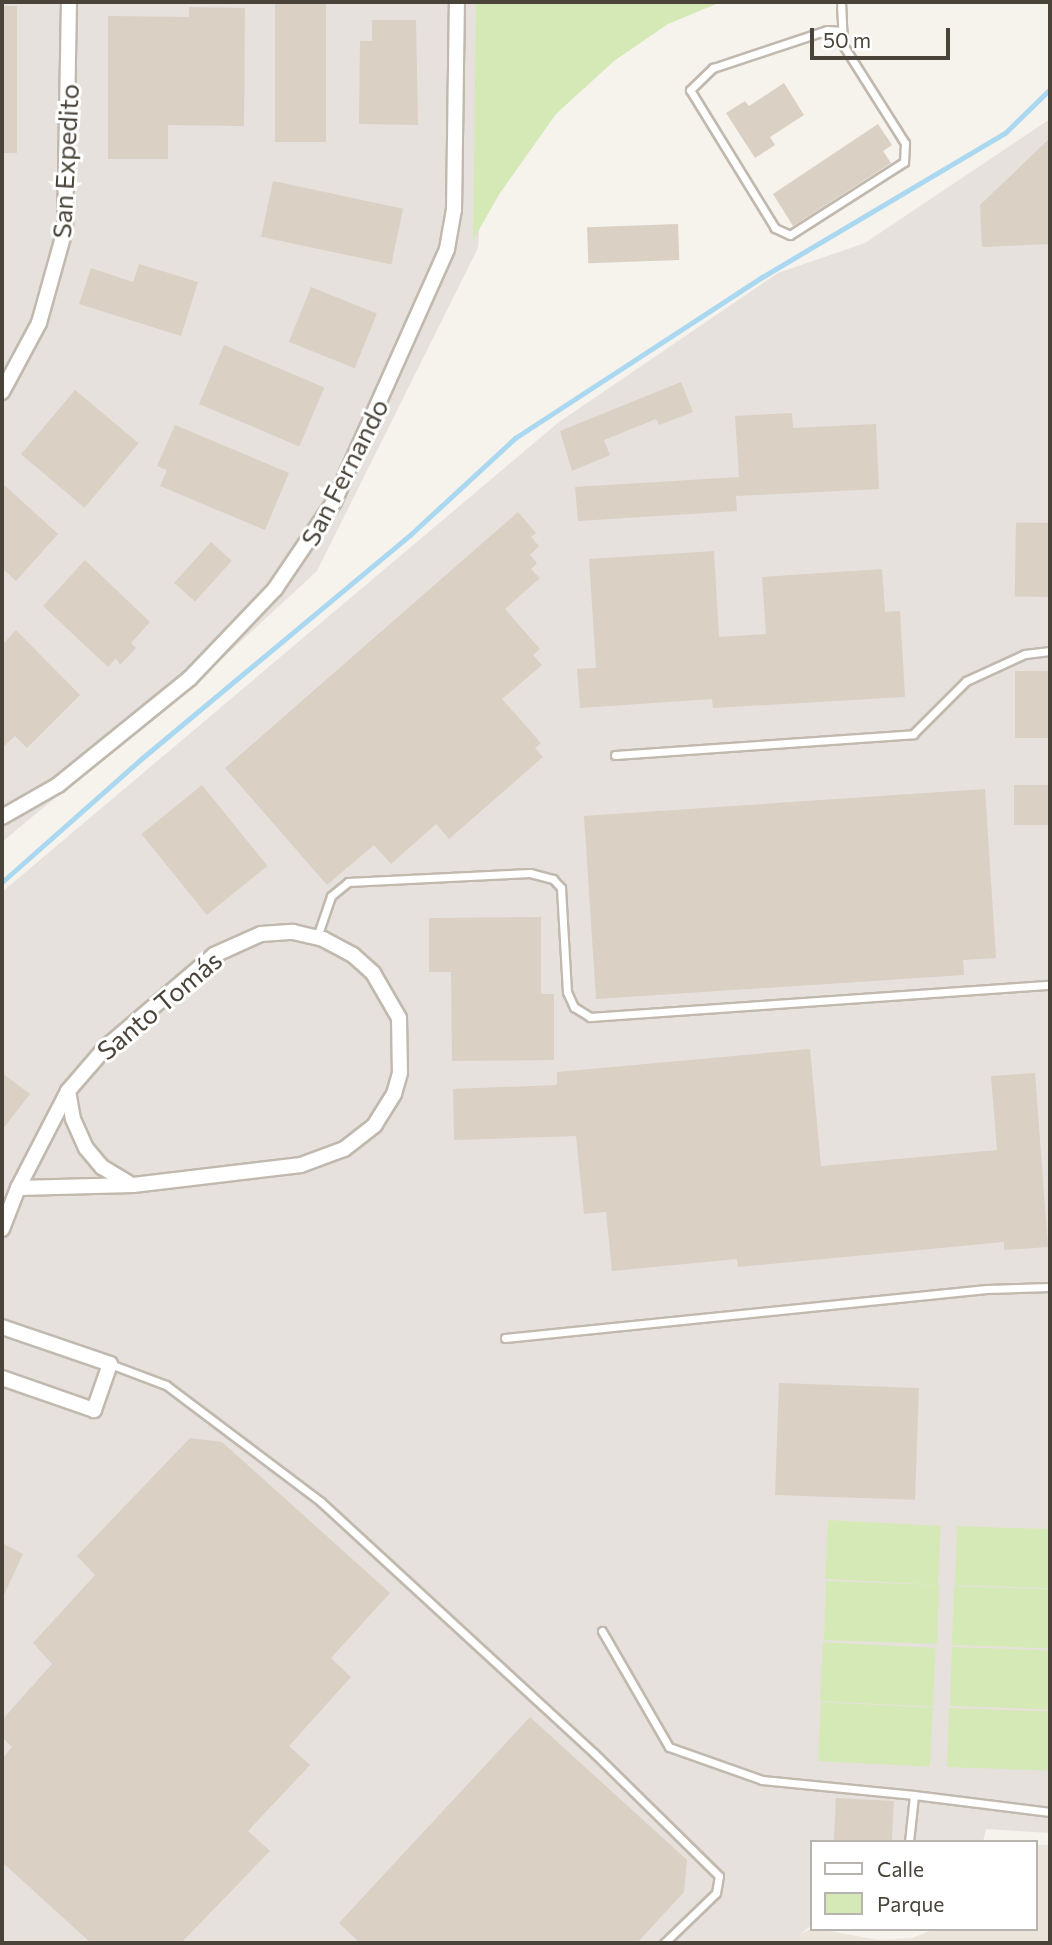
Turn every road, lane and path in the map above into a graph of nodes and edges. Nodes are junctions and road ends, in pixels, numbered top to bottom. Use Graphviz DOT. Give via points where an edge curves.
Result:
graph roads {
  1 [pos="69,2"];
  2 [pos="457,2"];
  3 [pos="841,2"];
  4 [pos="842,31"];
  5 [pos="2,392"];
  6 [pos="1050,651"];
  7 [pos="615,755"];
  8 [pos="2,817"];
  9 [pos="317,937"];
  10 [pos="1050,985"];
  11 [pos="68,1091"];
  12 [pos="133,1185"];
  13 [pos="18,1188"];
  14 [pos="2,1229"];
  15 [pos="1050,1287"];
  16 [pos="2,1327"];
  17 [pos="505,1338"];
  18 [pos="110,1364"];
  19 [pos="2,1378"];
  20 [pos="602,1631"];
  21 [pos="914,1795"];
  22 [pos="1050,1812"];
  23 [pos="909,1840"];
  24 [pos="664,1943"];
  1 -- 5 [label="street, San Expedito" via="65,230 39,323"];
  2 -- 8 [label="street, San Fernando" via="454,210 447,249 329,512 275,589 190,678 58,786"];
  3 -- 4 [label="lane"];
  4 -- 4 [label="lane" via="843,45 905,144 904,162 790,235 775,228 690,90 713,68 827,30"];
  6 -- 7 [label="lane" via="1025,654 966,681 913,734"];
  9 -- 10 [label="lane" via="331,896 348,882 530,873 553,879 561,888 567,992 574,1007 590,1017"];
  9 -- 11 [label="street, Santo Tomás" via="261,934 214,955 106,1047"];
  9 -- 12 [label="street, Santo Tomás" via="353,955 373,972 399,1018 400,1073 394,1094 375,1125 344,1149 313,1163"];
  11 -- 12 [label="street" via="73,1119 86,1148 114,1178"];
  11 -- 13 [label="street, Santo Tomás"];
  12 -- 13 [label="street, Santo Tomás"];
  13 -- 14 [label="street, Santo Tomás"];
  15 -- 17 [label="lane" via="987,1289"];
  16 -- 18 [label="street"];
  18 -- 19 [label="street" via="94,1410"];
  18 -- 24 [label="lane" via="166,1385 321,1502 594,1753 719,1877 716,1893"];
  20 -- 21 [label="lane" via="669,1747 762,1780"];
  21 -- 22 [label="lane"];
  21 -- 23 [label="lane"];
}
